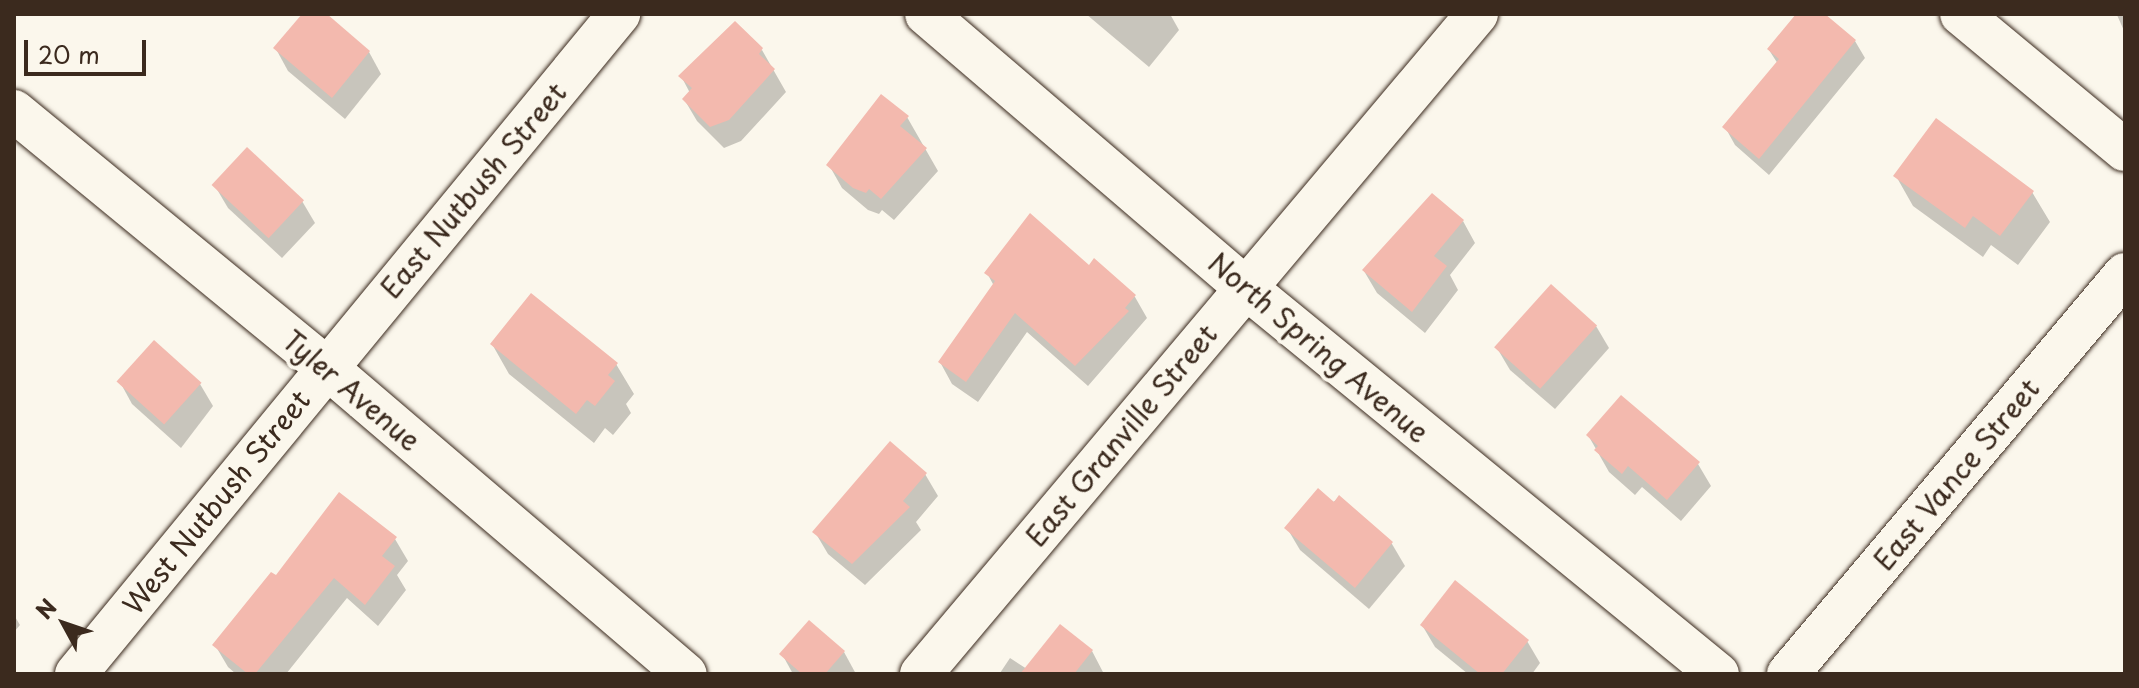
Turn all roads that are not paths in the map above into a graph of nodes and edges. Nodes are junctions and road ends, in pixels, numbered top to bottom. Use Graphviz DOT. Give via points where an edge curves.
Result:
graph roads {
  1 [pos="619,14"];
  2 [pos="926,14"];
  3 [pos="1477,14"];
  4 [pos="1961,14"];
  5 [pos="14,111"];
  6 [pos="2125,150"];
  7 [pos="2125,274"];
  8 [pos="1245,287"];
  9 [pos="326,367"];
  10 [pos="76,674"];
  11 [pos="686,674"];
  12 [pos="921,674"];
  13 [pos="1718,674"];
  14 [pos="1788,674"];
  1 -- 9 [label="street, East Nutbush Street"];
  2 -- 8 [label="street, North Spring Avenue"];
  3 -- 8 [label="street, East Granville Street"];
  4 -- 6 [label="street"];
  5 -- 9 [label="street, Tyler Avenue"];
  7 -- 14 [label="street, East Vance Street"];
  8 -- 12 [label="street, East Granville Street"];
  8 -- 13 [label="street, North Spring Avenue"];
  9 -- 10 [label="street, West Nutbush Street"];
  9 -- 11 [label="street, Tyler Avenue"];
}
